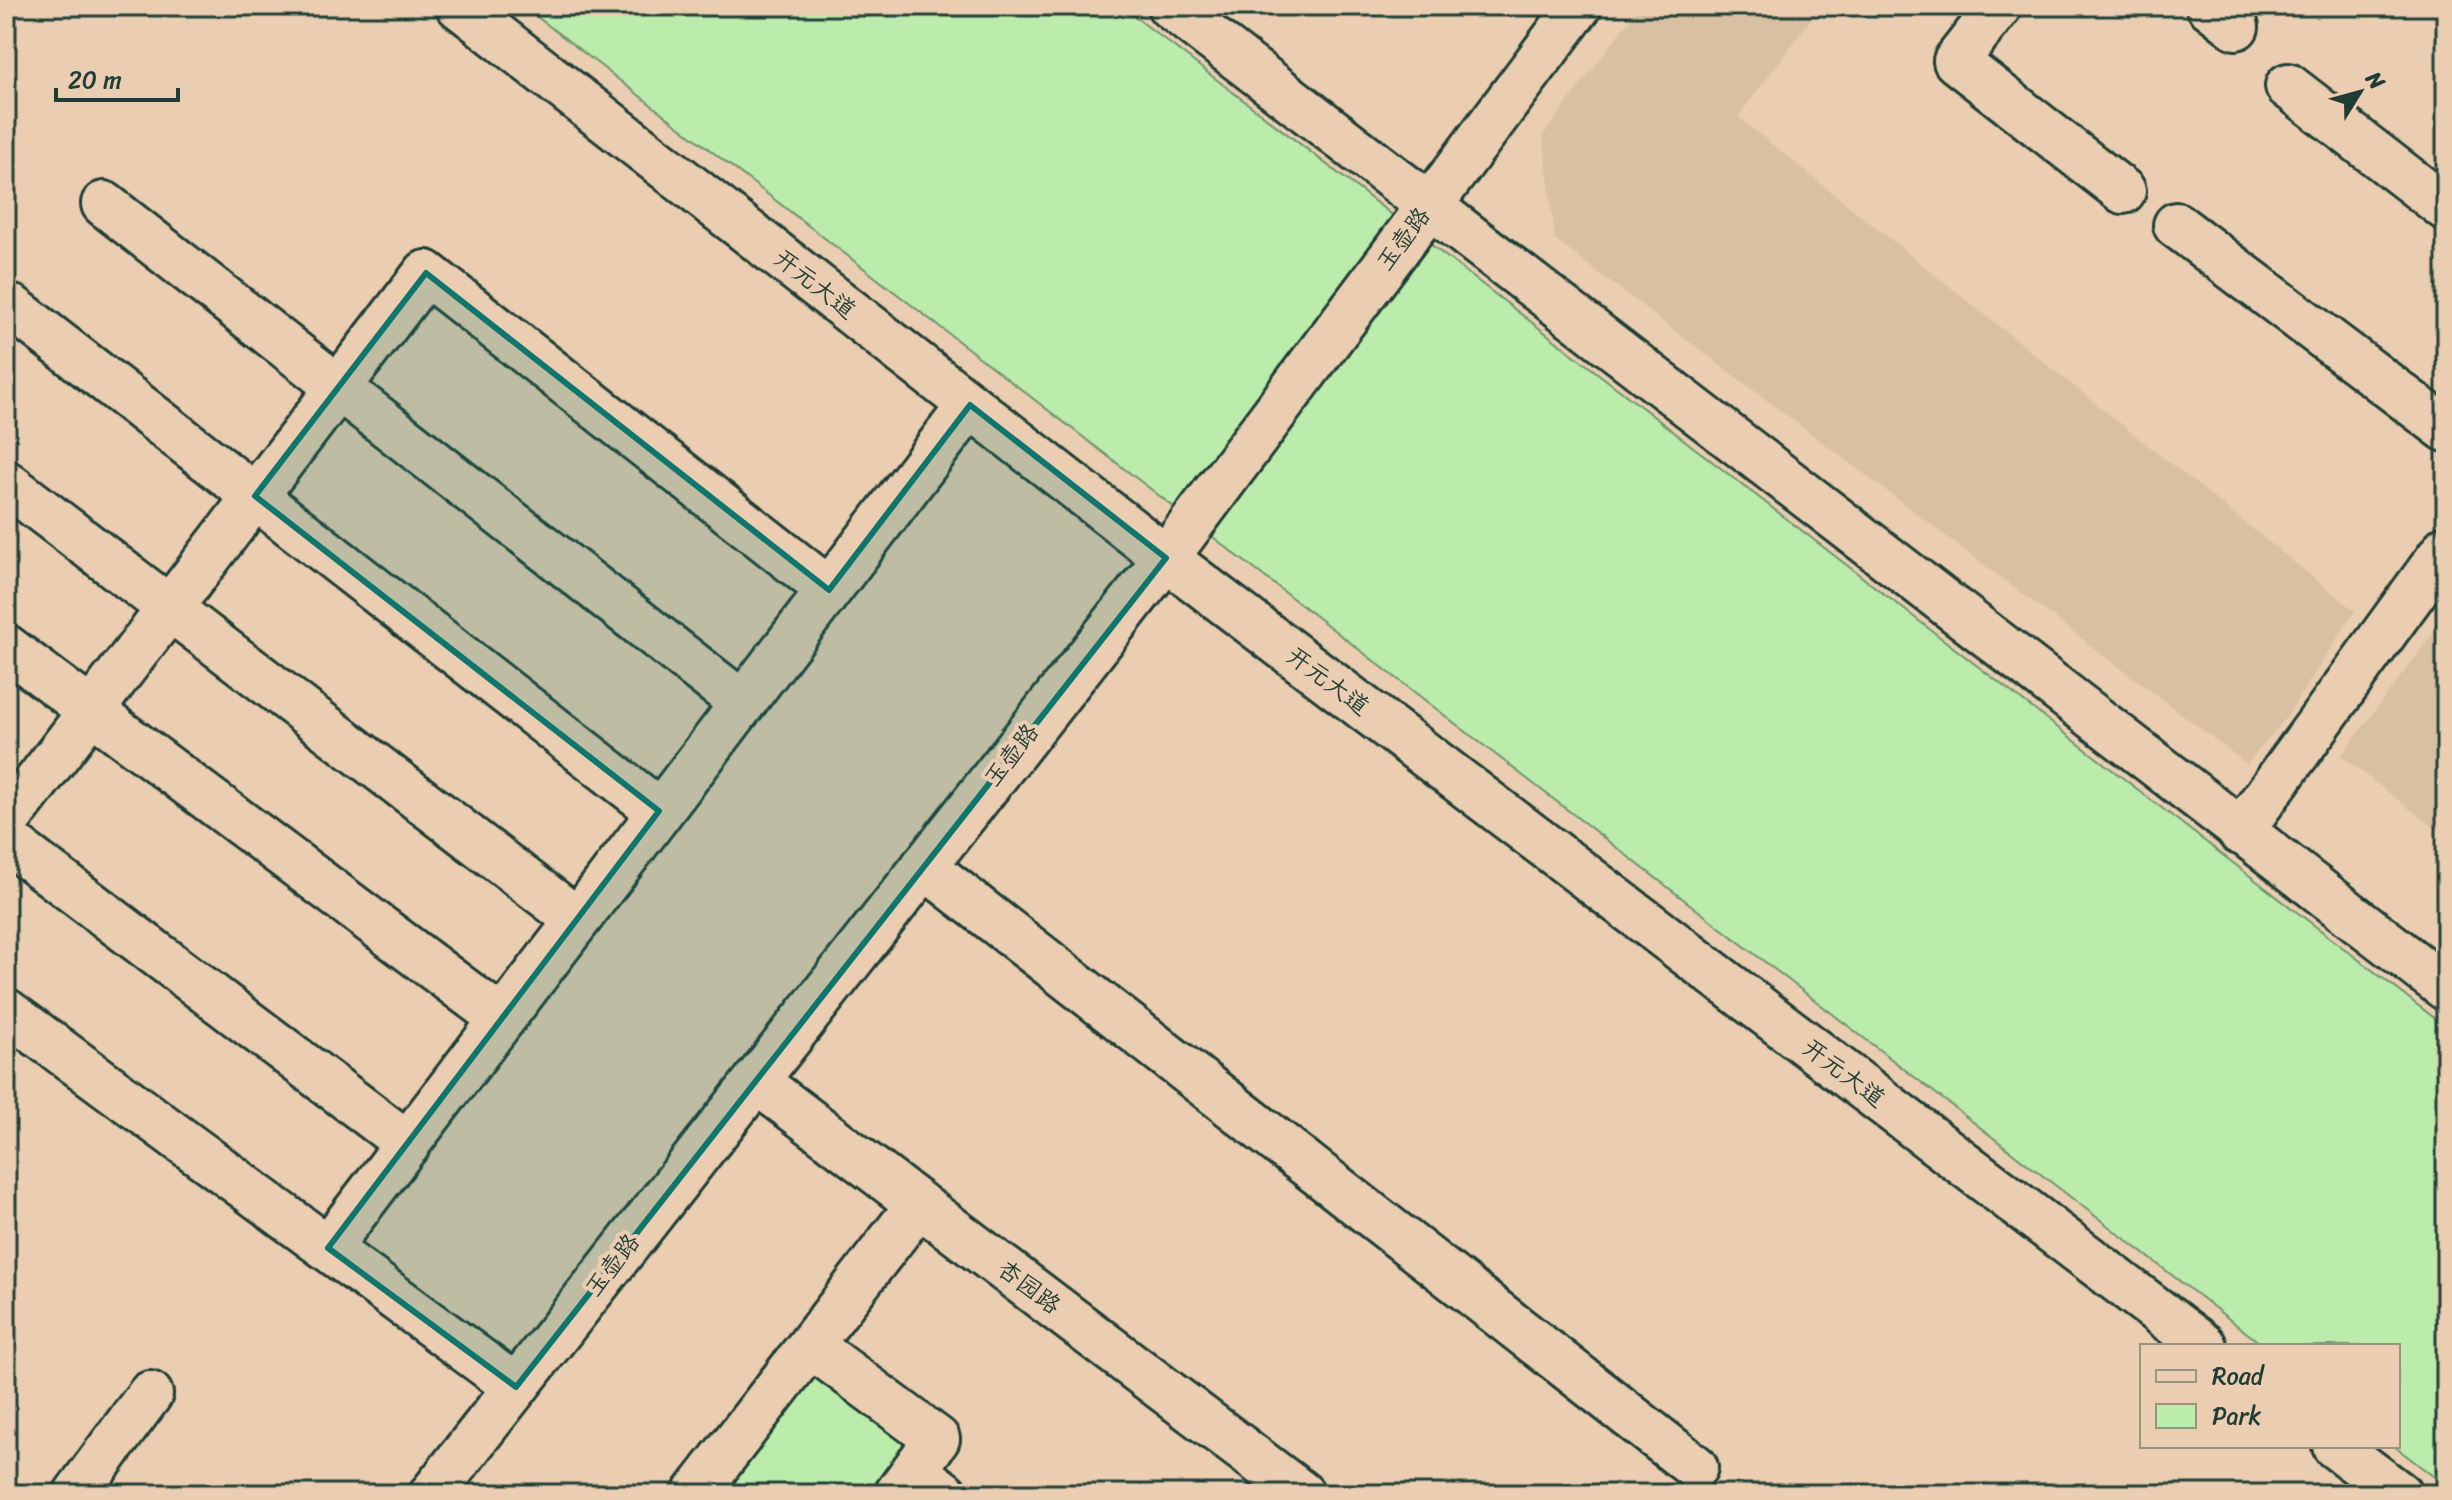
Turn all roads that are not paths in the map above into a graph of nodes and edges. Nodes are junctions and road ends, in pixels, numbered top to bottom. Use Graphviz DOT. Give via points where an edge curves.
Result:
graph roads {
  1 [pos="459,6"];
  2 [pos="1170,6"];
  3 [pos="1579,6"];
  4 [pos="1999,6"];
  5 [pos="2288,86"];
  6 [pos="2123,191"];
  7 [pos="104,204"];
  8 [pos="1428,206"];
  9 [pos="2446,208"];
  10 [pos="2176,225"];
  11 [pos="13,308"];
  12 [pos="339,387"];
  13 [pos="970,405"];
  14 [pos="2446,429"];
  15 [pos="6,483"];
  16 [pos="255,496"];
  17 [pos="2446,548"];
  18 [pos="1166,558"];
  19 [pos="829,590"];
  20 [pos="169,609"];
  21 [pos="6,647"];
  22 [pos="742,703"];
  23 [pos="91,711"];
  24 [pos="659,811"];
  25 [pos="6,822"];
  26 [pos="2240,832"];
  27 [pos="6,840"];
  28 [pos="924,866"];
  29 [pos="576,919"];
  30 [pos="2446,988"];
  31 [pos="6,1011"];
  32 [pos="502,1019"];
  33 [pos="756,1081"];
  34 [pos="408,1144"];
  35 [pos="919,1204"];
  36 [pos="328,1248"];
  37 [pos="2201,1344"];
  38 [pos="810,1345"];
  39 [pos="516,1387"];
  40 [pos="150,1394"];
  41 [pos="2338,1448"];
  42 [pos="1695,1467"];
  43 [pos="919,1486"];
  44 [pos="76,1494"];
  45 [pos="432,1494"];
  46 [pos="695,1494"];
  47 [pos="1302,1494"];
  48 [pos="2399,1494"];
  1 -- 13 [label="street, 开元大道"];
  2 -- 8 [label="street"];
  3 -- 8 [label="street, 玉壶路"];
  4 -- 6 [label="street" via="1956,61"];
  5 -- 9 [label="street"];
  7 -- 12 [label="street"];
  8 -- 18 [label="street, 玉壶路"];
  8 -- 26 [label="street"];
  10 -- 14 [label="street"];
  11 -- 16 [label="street"];
  12 -- 16 [label="street"];
  12 -- 19 [label="street" via="426,273"];
  12 -- 22 [label="street"];
  13 -- 18 [label="street, 开元大道"];
  13 -- 19 [label="street"];
  15 -- 20 [label="street"];
  16 -- 20 [label="street"];
  16 -- 24 [label="street"];
  17 -- 26 [label="street"];
  18 -- 28 [label="street, 玉壶路"];
  18 -- 37 [label="street, 开元大道"];
  19 -- 22 [label="street"];
  20 -- 23 [label="street"];
  20 -- 29 [label="street"];
  21 -- 23 [label="street"];
  22 -- 24 [label="street"];
  23 -- 25 [label="street"];
  23 -- 32 [label="street"];
  24 -- 29 [label="street"];
  26 -- 30 [label="street"];
  27 -- 34 [label="street"];
  28 -- 33 [label="street, 玉壶路"];
  28 -- 42 [label="street"];
  29 -- 32 [label="street"];
  31 -- 36 [label="street"];
  32 -- 34 [label="street"];
  33 -- 35 [label="street, 杏园路"];
  33 -- 39 [label="street, 玉壶路"];
  34 -- 36 [label="street"];
  35 -- 38 [label="street"];
  35 -- 47 [label="street, 杏园路"];
  36 -- 39 [label="street"];
  38 -- 43 [label="street" via="937,1439"];
  38 -- 46 [label="street"];
  39 -- 45 [label="street, 玉壶路"];
  40 -- 44 [label="street"];
  41 -- 48 [label="street"];
}
